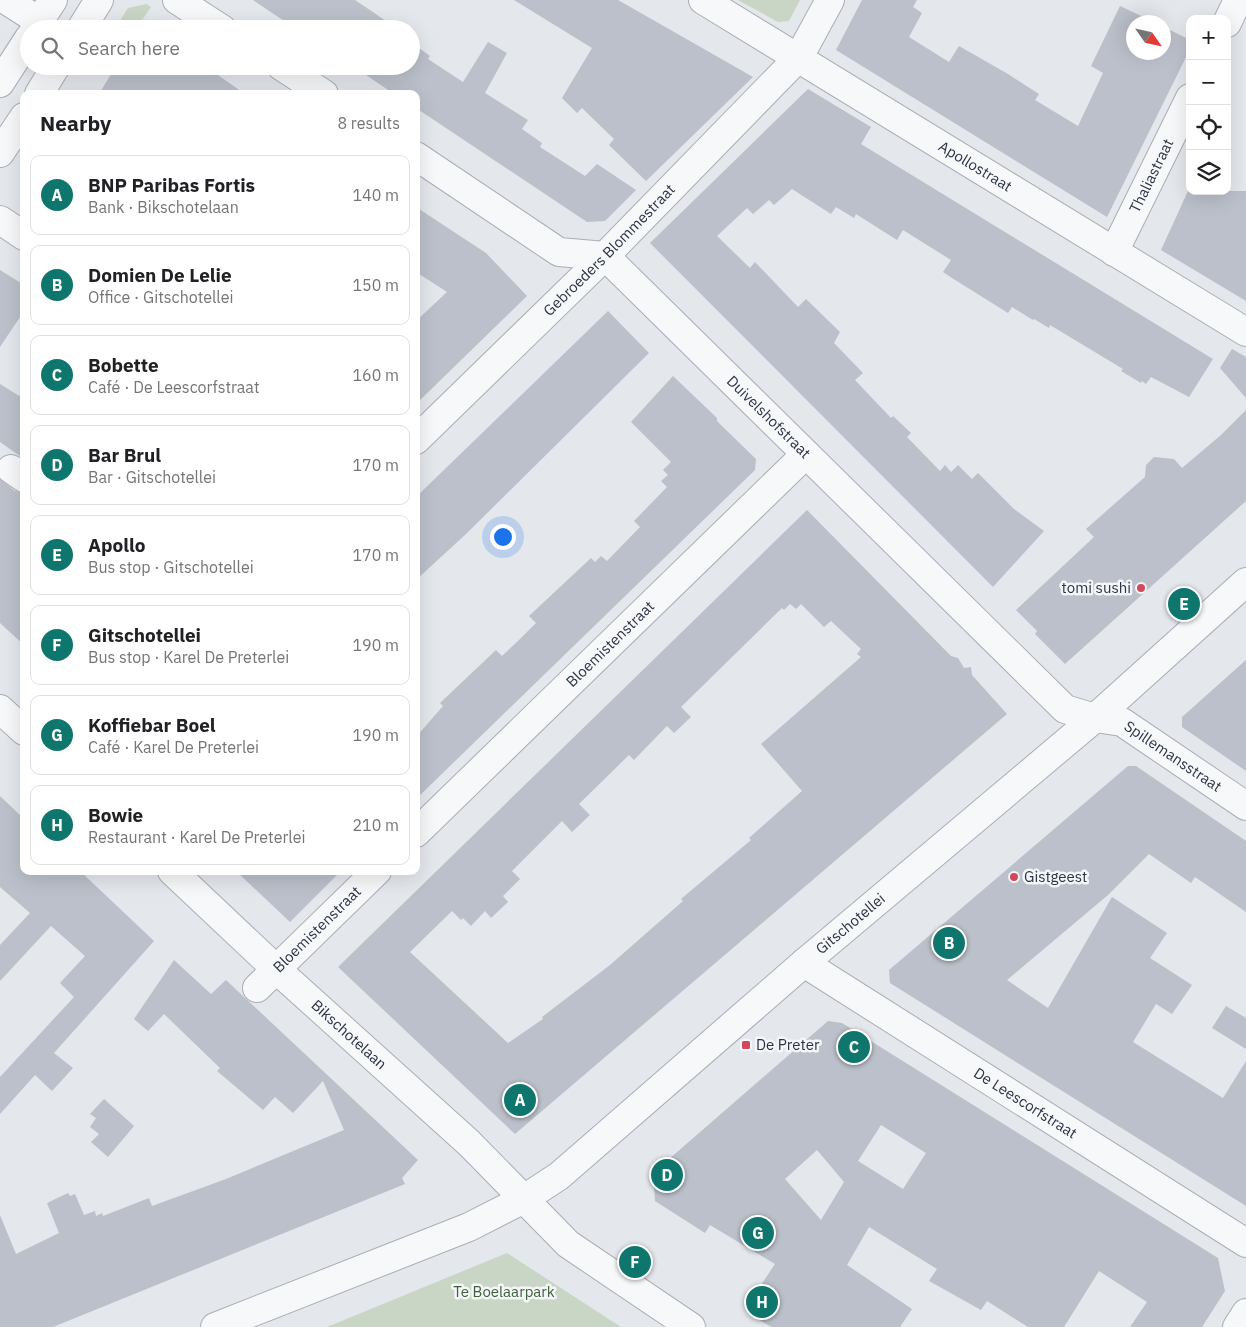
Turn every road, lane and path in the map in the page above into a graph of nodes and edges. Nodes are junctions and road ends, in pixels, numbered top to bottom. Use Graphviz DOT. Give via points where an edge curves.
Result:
graph roads {
  1 [pos="6,0"];
  2 [pos="99,0"];
  3 [pos="177,0"];
  4 [pos="703,0"];
  5 [pos="830,0"];
  6 [pos="1238,0"];
  7 [pos="1230,15"];
  8 [pos="36,20"];
  9 [pos="87,20"];
  10 [pos="208,20"];
  11 [pos="20,52"];
  12 [pos="799,57"];
  13 [pos="51,75"];
  14 [pos="295,75"];
  15 [pos="0,83"];
  16 [pos="41,90"];
  17 [pos="318,90"];
  18 [pos="1187,105"];
  19 [pos="20,123"];
  20 [pos="0,153"];
  21 [pos="420,159"];
  22 [pos="0,220"];
  23 [pos="20,233"];
  24 [pos="1114,252"];
  25 [pos="606,256"];
  26 [pos="1246,332"];
  27 [pos="420,436"];
  28 [pos="806,454"];
  29 [pos="1246,582"];
  30 [pos="0,709"];
  31 [pos="1094,718"];
  32 [pos="20,728"];
  33 [pos="1246,806"];
  34 [pos="420,829"];
  35 [pos="176,875"];
  36 [pos="373,875"];
  37 [pos="804,963"];
  38 [pos="276,969"];
  39 [pos="257,988"];
  40 [pos="524,1199"];
  41 [pos="1246,1244"];
  42 [pos="1246,1312"];
  43 [pos="215,1327"];
  44 [pos="691,1327"];
  45 [pos="1237,1327"];
  1 -- 8 [label="street"];
  2 -- 9 [label="street"];
  3 -- 10 [label="street"];
  4 -- 12 [label="street, Apollostraat"];
  5 -- 12 [label="street, Gebroeders Blommestraat"];
  6 -- 7 [label="street"];
  11 -- 15 [label="street"];
  12 -- 24 [label="street, Apollostraat"];
  12 -- 25 [label="street, Gebroeders Blommestraat"];
  13 -- 16 [label="street"];
  14 -- 17 [label="street"];
  18 -- 24 [label="street, Thaliastraat"];
  19 -- 20 [label="street"];
  21 -- 25 [label="street" via="559,252"];
  22 -- 23 [label="street"];
  24 -- 26 [label="street, Apollostraat"];
  25 -- 27 [label="street, Gebroeders Blommestraat"];
  25 -- 28 [label="street, Duivelshofstraat"];
  28 -- 31 [label="street, Duivelshofstraat" via="1065,709"];
  28 -- 34 [label="street, Bloemistenstraat"];
  29 -- 31 [label="street, Gitschotellei"];
  30 -- 32 [label="street"];
  31 -- 33 [label="street, Spillemansstraat" via="1122,722"];
  31 -- 37 [label="street, Gitschotellei"];
  35 -- 38 [label="street, Bikschotelaan"];
  36 -- 38 [label="street, Bloemistenstraat"];
  37 -- 40 [label="street, Gitschotellei" via="568,1169"];
  37 -- 41 [label="street, De Leescorfstraat"];
  38 -- 39 [label="street, Bloemistenstraat"];
  38 -- 40 [label="street, Bikschotelaan" via="469,1144"];
  40 -- 43 [label="street, Gitschotellei" via="469,1227"];
  40 -- 44 [label="street, Bikschotelaan" via="568,1244"];
  42 -- 45 [label="street"];
}
